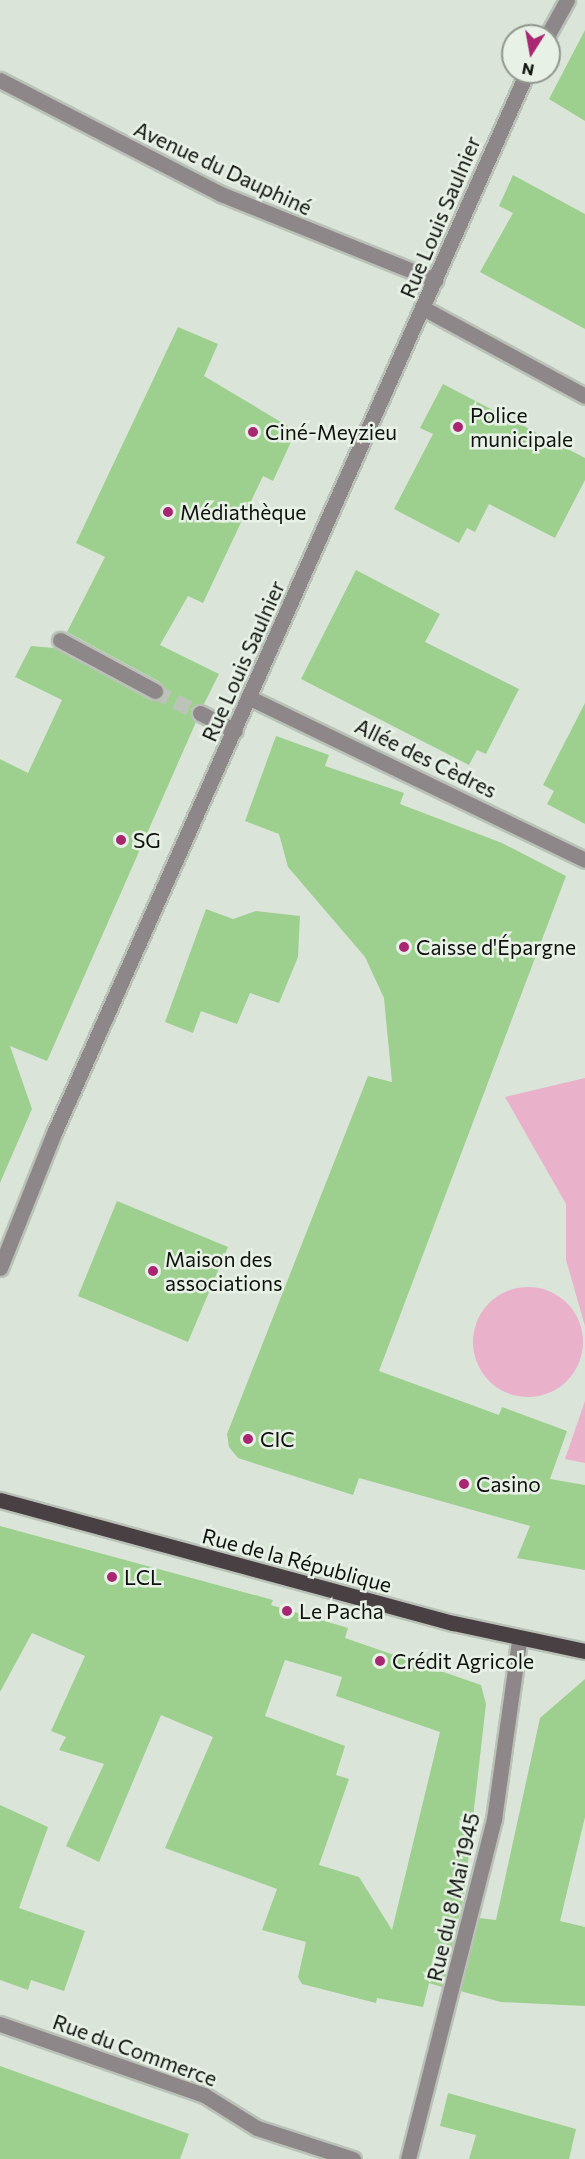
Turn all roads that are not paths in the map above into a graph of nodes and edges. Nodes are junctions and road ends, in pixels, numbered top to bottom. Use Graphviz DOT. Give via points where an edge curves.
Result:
graph roads {
  1 [pos="567,0"];
  2 [pos="554,24"];
  3 [pos="0,80"];
  4 [pos="522,84"];
  5 [pos="435,280"];
  6 [pos="423,308"];
  7 [pos="585,396"];
  8 [pos="60,640"];
  9 [pos="155,691"];
  10 [pos="248,697"];
  11 [pos="200,713"];
  12 [pos="235,730"];
  13 [pos="585,860"];
  14 [pos="0,1268"];
  15 [pos="0,1500"];
  16 [pos="519,1640"];
  17 [pos="585,1651"];
  18 [pos="0,2024"];
  19 [pos="353,2159"];
  20 [pos="408,2159"];
  1 -- 2 [label="street"];
  3 -- 5 [label="street, Avenue du Dauphiné" via="221,194"];
  4 -- 5 [label="street, Rue Louis Saulnier"];
  5 -- 6 [label="street, Rue Louis Saulnier"];
  6 -- 7 [label="street"];
  6 -- 10 [label="street, Rue Louis Saulnier"];
  8 -- 9 [label="street"];
  10 -- 12 [label="street, Rue Louis Saulnier"];
  10 -- 13 [label="street, Allée des Cèdres"];
  11 -- 12 [label="street"];
  12 -- 14 [label="street, Rue Louis Saulnier" via="54,1132"];
  15 -- 16 [label="main road, Rue de la République"];
  16 -- 17 [label="main road, Rue de la République"];
  16 -- 20 [label="street, Rue du 8 Mai 1945" via="494,1819"];
  18 -- 19 [label="street, Rue du Commerce" via="204,2095 257,2127"];
}
